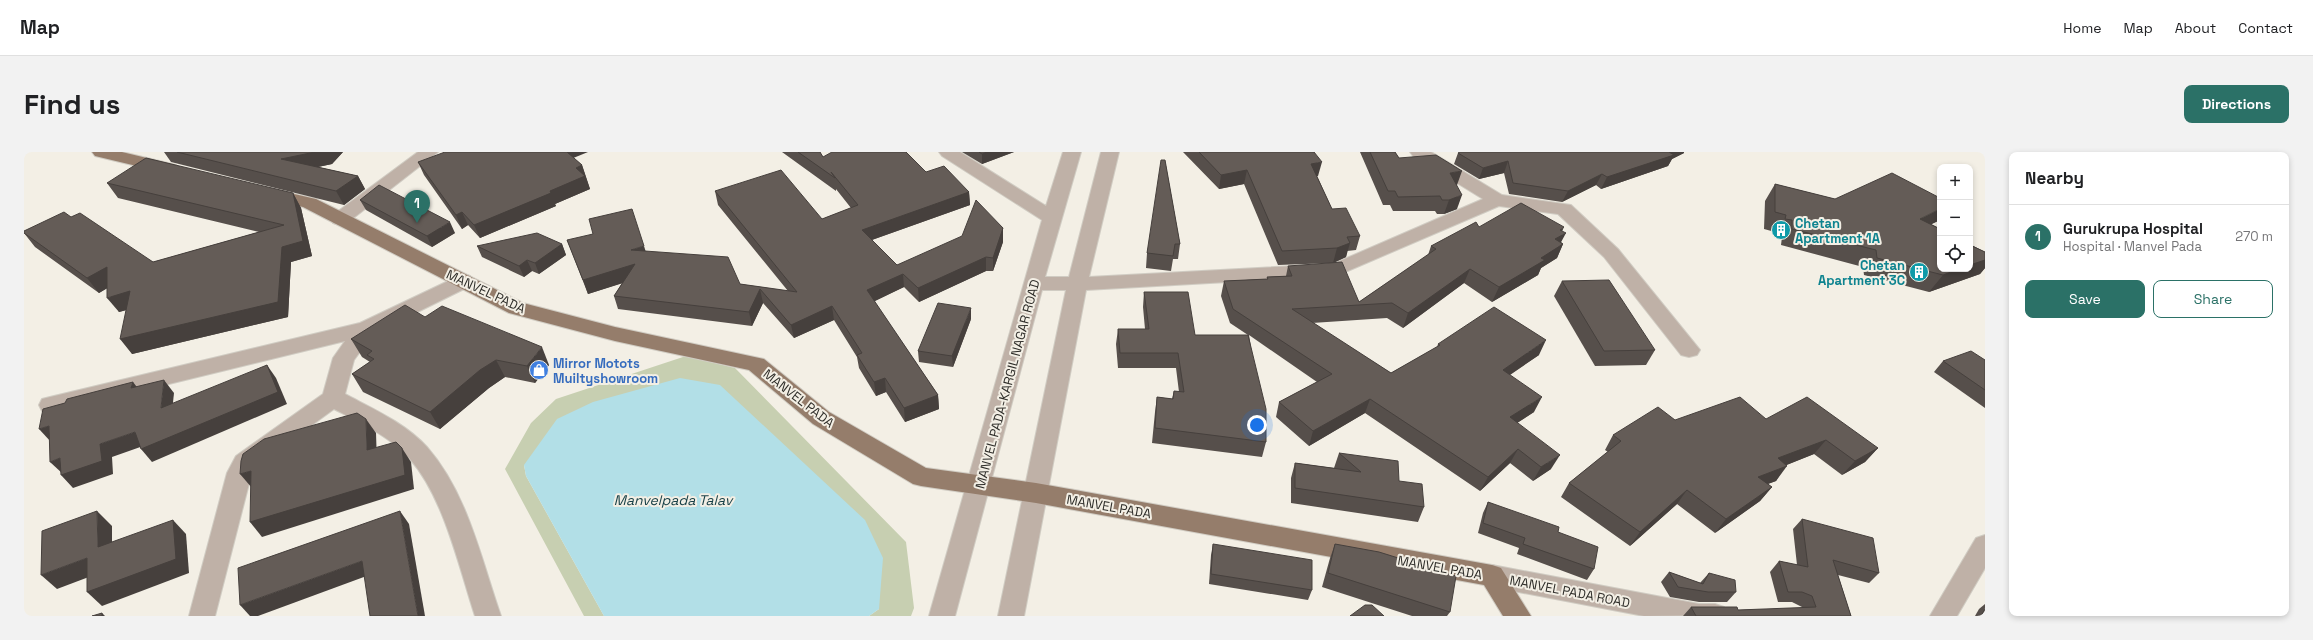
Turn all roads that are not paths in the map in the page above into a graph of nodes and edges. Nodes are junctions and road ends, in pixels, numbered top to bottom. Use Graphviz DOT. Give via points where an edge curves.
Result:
graph roads {
  1 [pos="101,152"];
  2 [pos="429,152"];
  3 [pos="948,152"];
  4 [pos="1072,152"];
  5 [pos="1110,152"];
  6 [pos="1419,152"];
  7 [pos="193,175"];
  8 [pos="247,188"];
  9 [pos="1497,200"];
  10 [pos="1051,217"];
  11 [pos="340,219"];
  12 [pos="463,281"];
  13 [pos="1034,283"];
  14 [pos="1077,284"];
  15 [pos="366,329"];
  16 [pos="1690,350"];
  17 [pos="333,398"];
  18 [pos="50,405"];
  19 [pos="980,484"];
  20 [pos="1036,493"];
  21 [pos="1985,545"];
  22 [pos="1492,576"];
  23 [pos="1737,615"];
  24 [pos="202,616"];
  25 [pos="488,616"];
  26 [pos="942,616"];
  27 [pos="1011,616"];
  28 [pos="1518,616"];
  29 [pos="1943,616"];
  1 -- 7 [label="main road"];
  2 -- 11 [label="street"];
  3 -- 10 [label="street"];
  4 -- 10 [label="street, MANVEL PADA-KARGIL NAGAR ROAD"];
  5 -- 14 [label="street"];
  6 -- 9 [label="street"];
  8 -- 11 [label="main road, MANVEL PADA" via="309,203"];
  9 -- 14 [label="street" via="1336,270"];
  9 -- 16 [label="street" via="1564,209 1611,253"];
  10 -- 13 [label="street, MANVEL PADA-KARGIL NAGAR ROAD"];
  11 -- 12 [label="main road, MANVEL PADA"];
  12 -- 15 [label="street"];
  12 -- 19 [label="main road, MANVEL PADA" via="516,308 615,334 756,364 821,418 921,476"];
  13 -- 14 [label="street"];
  13 -- 19 [label="street, MANVEL PADA-KARGIL NAGAR ROAD"];
  14 -- 20 [label="street"];
  15 -- 17 [label="street" via="344,358"];
  15 -- 18 [label="street"];
  17 -- 24 [label="street" via="244,462"];
  17 -- 25 [label="street" via="386,426 418,452 447,495"];
  19 -- 20 [label="main road, MANVEL PADA"];
  19 -- 26 [label="street, MANVEL PADA-KARGIL NAGAR ROAD"];
  20 -- 22 [label="main road, MANVEL PADA"];
  20 -- 27 [label="street"];
  21 -- 29 [label="street"];
  22 -- 23 [label="street, MANVEL PADA ROAD" via="1699,615"];
  22 -- 28 [label="main road, MANVEL PADA"];
}
